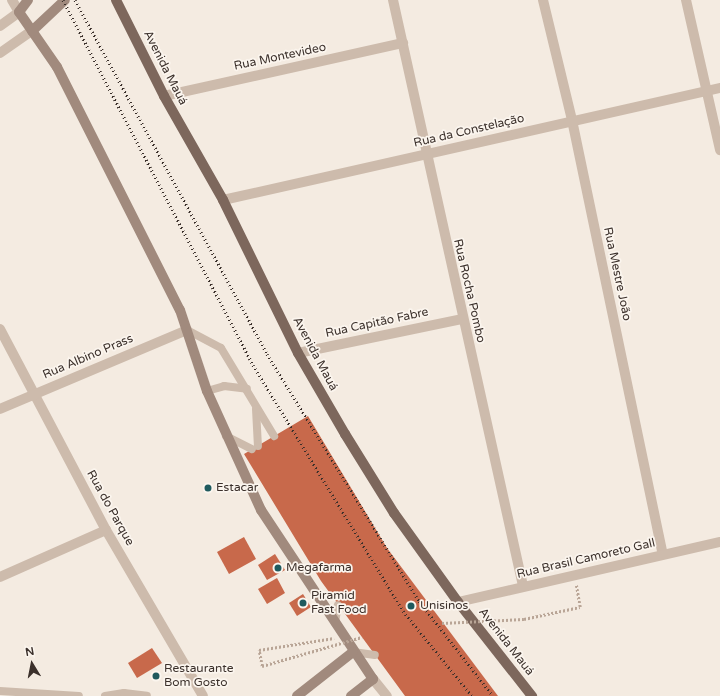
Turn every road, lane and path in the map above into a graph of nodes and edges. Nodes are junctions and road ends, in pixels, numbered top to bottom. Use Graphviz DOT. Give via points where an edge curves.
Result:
graph roads {
  1 [pos="12,0"];
  2 [pos="28,0"];
  3 [pos="65,0"];
  4 [pos="116,0"];
  5 [pos="393,0"];
  6 [pos="543,0"];
  7 [pos="686,0"];
  8 [pos="19,12"];
  9 [pos="0,26"];
  10 [pos="32,31"];
  11 [pos="403,43"];
  12 [pos="0,53"];
  13 [pos="720,88"];
  14 [pos="706,91"];
  15 [pos="164,96"];
  16 [pos="572,120"];
  17 [pos="720,150"];
  18 [pos="426,155"];
  19 [pos="223,200"];
  20 [pos="462,319"];
  21 [pos="0,329"];
  22 [pos="187,330"];
  23 [pos="298,352"];
  24 [pos="247,389"];
  25 [pos="207,391"];
  26 [pos="33,394"];
  27 [pos="256,406"];
  28 [pos="0,409"];
  29 [pos="225,436"];
  30 [pos="274,436"];
  31 [pos="106,530"];
  32 [pos="720,542"];
  33 [pos="663,554"];
  34 [pos="574,575"];
  35 [pos="0,578"];
  36 [pos="523,586"];
  37 [pos="458,602"];
  38 [pos="338,605"];
  39 [pos="335,623"];
  40 [pos="442,623"];
  41 [pos="344,637"];
  42 [pos="362,637"];
  43 [pos="353,652"];
  44 [pos="375,655"];
  45 [pos="373,679"];
  46 [pos="0,691"];
  47 [pos="79,696"];
  48 [pos="105,696"];
  49 [pos="147,696"];
  50 [pos="203,696"];
  51 [pos="297,696"];
  52 [pos="351,696"];
  53 [pos="387,696"];
  54 [pos="532,696"];
  1 -- 8 [label="street"];
  2 -- 8 [label="main road"];
  3 -- 10 [label="main road"];
  4 -- 15 [label="main road, Avenida Mauá"];
  5 -- 11 [label="street, Rua Rocha Pombo"];
  6 -- 16 [label="street, Rua Mestre João"];
  7 -- 14 [label="street"];
  8 -- 9 [label="street"];
  8 -- 10 [label="main road"];
  10 -- 12 [label="street"];
  10 -- 22 [label="main road" via="57,67 180,310"];
  11 -- 15 [label="street, Rua Montevideo"];
  11 -- 18 [label="street, Rua Rocha Pombo"];
  13 -- 14 [label="street, Rua da Constelação"];
  14 -- 16 [label="street, Rua da Constelação"];
  14 -- 17 [label="street"];
  15 -- 19 [label="main road, Avenida Mauá"];
  16 -- 18 [label="street, Rua da Constelação"];
  16 -- 33 [label="street, Rua Mestre João"];
  18 -- 19 [label="street, Rua da Constelação"];
  18 -- 20 [label="street, Rua Rocha Pombo"];
  19 -- 23 [label="main road, Avenida Mauá"];
  20 -- 23 [label="street, Rua Capitão Fabre"];
  20 -- 36 [label="street, Rua Rocha Pombo"];
  21 -- 26 [label="street, Rua do Parque"];
  22 -- 24 [label="lane" via="221,348"];
  22 -- 25 [label="main road"];
  22 -- 26 [label="street, Rua Albino Prass"];
  23 -- 37 [label="main road, Avenida Mauá" via="394,513"];
  24 -- 25 [label="lane" via="224,386"];
  24 -- 27 [label="lane"];
  25 -- 29 [label="main road"];
  26 -- 28 [label="street, Rua Albino Prass"];
  26 -- 31 [label="street, Rua do Parque"];
  27 -- 29 [label="lane" via="255,448"];
  27 -- 30 [label="lane"];
  29 -- 39 [label="main road" via="260,510"];
  31 -- 35 [label="street"];
  31 -- 50 [label="street, Rua do Parque"];
  32 -- 33 [label="street, Rua Brasil Camoreto Gall"];
  33 -- 34 [label="street, Rua Brasil Camoreto Gall"];
  34 -- 36 [label="street, Rua Brasil Camoreto Gall"];
  34 -- 40 [label="path, bridge" via="580,607 524,619"];
  36 -- 37 [label="street, Rua Brasil Camoreto Gall"];
  37 -- 54 [label="main road, Avenida Mauá"];
  38 -- 39 [label="lane"];
  39 -- 41 [label="main road"];
  41 -- 42 [label="path, bridge" via="259,650 262,666"];
  41 -- 43 [label="main road"];
  43 -- 44 [label="lane"];
  43 -- 45 [label="main road"];
  43 -- 51 [label="main road"];
  45 -- 52 [label="main road"];
  45 -- 53 [label="street"];
  46 -- 47 [label="lane"];
  48 -- 49 [label="lane" via="124,693"];
}
